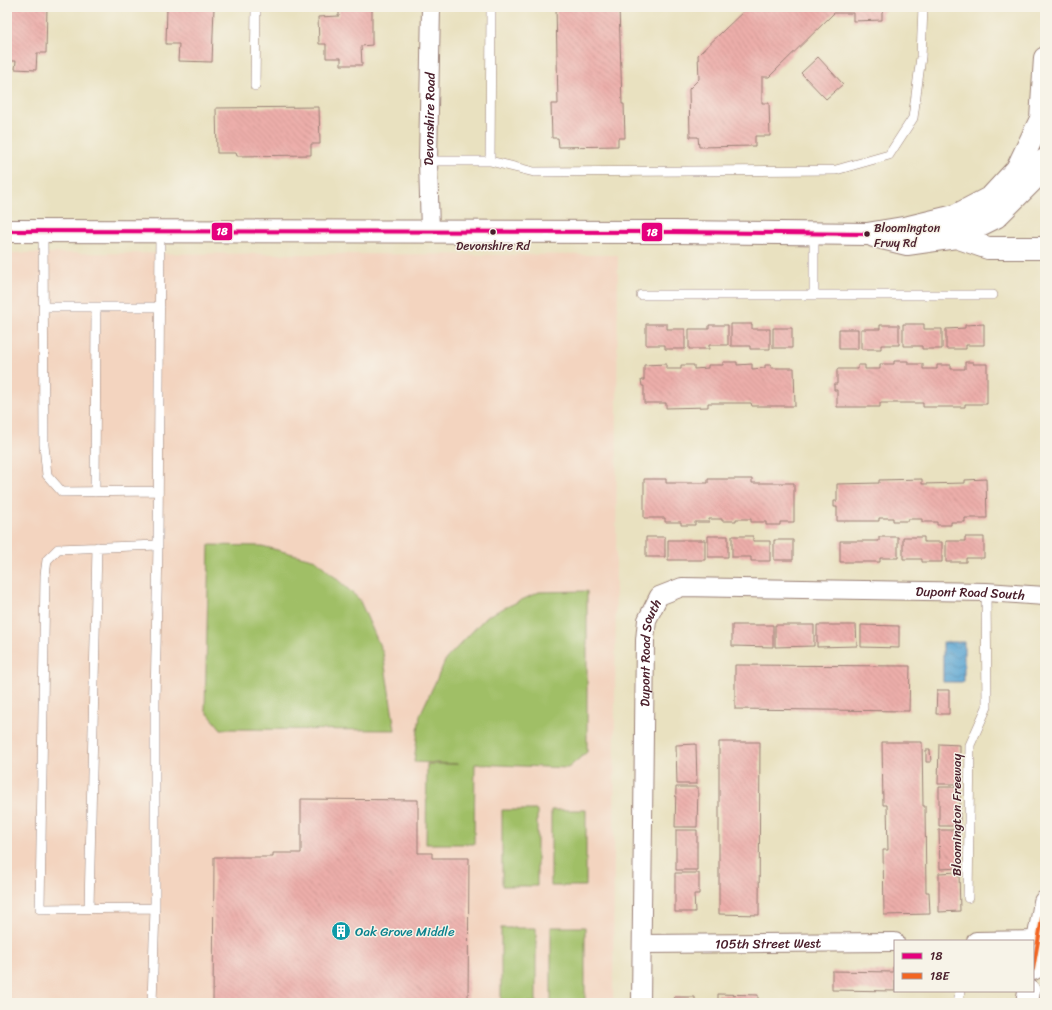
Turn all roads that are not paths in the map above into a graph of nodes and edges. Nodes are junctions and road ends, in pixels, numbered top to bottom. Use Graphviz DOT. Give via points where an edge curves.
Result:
graph roads {
  1 [pos="256,7"];
  2 [pos="431,7"];
  3 [pos="491,7"];
  4 [pos="923,7"];
  5 [pos="1045,58"];
  6 [pos="255,86"];
  7 [pos="1045,160"];
  8 [pos="428,161"];
  9 [pos="490,161"];
  10 [pos="1031,179"];
  11 [pos="7,231"];
  12 [pos="43,231"];
  13 [pos="160,231"];
  14 [pos="430,231"];
  15 [pos="814,233"];
  16 [pos="867,234"];
  17 [pos="956,237"];
  18 [pos="1045,248"];
  19 [pos="641,295"];
  20 [pos="814,295"];
  21 [pos="993,295"];
  22 [pos="44,307"];
  23 [pos="96,307"];
  24 [pos="160,307"];
  25 [pos="158,491"];
  26 [pos="94,492"];
  27 [pos="158,545"];
  28 [pos="96,547"];
  29 [pos="986,592"];
  30 [pos="1045,596"];
  31 [pos="968,898"];
  32 [pos="1045,902"];
  33 [pos="89,908"];
  34 [pos="155,908"];
  35 [pos="1034,940"];
  36 [pos="1038,940"];
  37 [pos="894,942"];
  38 [pos="642,944"];
  39 [pos="1034,963"];
  40 [pos="960,992"];
  41 [pos="1029,992"];
  42 [pos="152,1003"];
  43 [pos="641,1003"];
  44 [pos="958,1003"];
  45 [pos="1027,1003"];
  1 -- 6 [label="lane"];
  2 -- 8 [label="street, Devonshire Road"];
  3 -- 9 [label="lane"];
  4 -- 9 [label="lane" via="921,57 913,118 889,155 836,170 534,172"];
  5 -- 10 [label="street" via="1041,119"];
  7 -- 10 [label="street"];
  8 -- 9 [label="lane"];
  8 -- 14 [label="street, Devonshire Road"];
  10 -- 16 [label="street" via="955,216"];
  10 -- 17 [label="street" via="996,217"];
  11 -- 12 [label="street"];
  12 -- 13 [label="street"];
  12 -- 22 [label="lane"];
  13 -- 14 [label="street"];
  13 -- 24 [label="lane"];
  14 -- 15 [label="street"];
  15 -- 16 [label="street"];
  15 -- 20 [label="lane"];
  16 -- 17 [label="street" via="907,244"];
  17 -- 18 [label="street" via="988,248"];
  19 -- 20 [label="lane"];
  20 -- 21 [label="lane"];
  22 -- 23 [label="lane"];
  22 -- 26 [label="lane" via="44,445 47,475 62,492"];
  23 -- 24 [label="lane"];
  23 -- 26 [label="lane"];
  24 -- 25 [label="lane"];
  25 -- 26 [label="lane"];
  25 -- 27 [label="lane"];
  27 -- 28 [label="lane"];
  27 -- 34 [label="lane"];
  28 -- 33 [label="lane"];
  28 -- 33 [label="lane" via="58,549 47,560 45,575 40,909"];
  29 -- 30 [label="street, Dupont Road South"];
  29 -- 31 [label="lane, Bloomington Freeway" via="987,707 970,745"];
  29 -- 38 [label="street, Dupont Road South" via="682,587 659,596 647,620 645,640"];
  32 -- 36 [label="street"];
  33 -- 34 [label="lane"];
  34 -- 42 [label="lane"];
  35 -- 36 [label="street"];
  36 -- 39 [label="street"];
  37 -- 38 [label="street, 105th Street West"];
  38 -- 43 [label="street, Dupont Road South"];
  40 -- 44 [label="lane"];
  41 -- 45 [label="street"];
}
